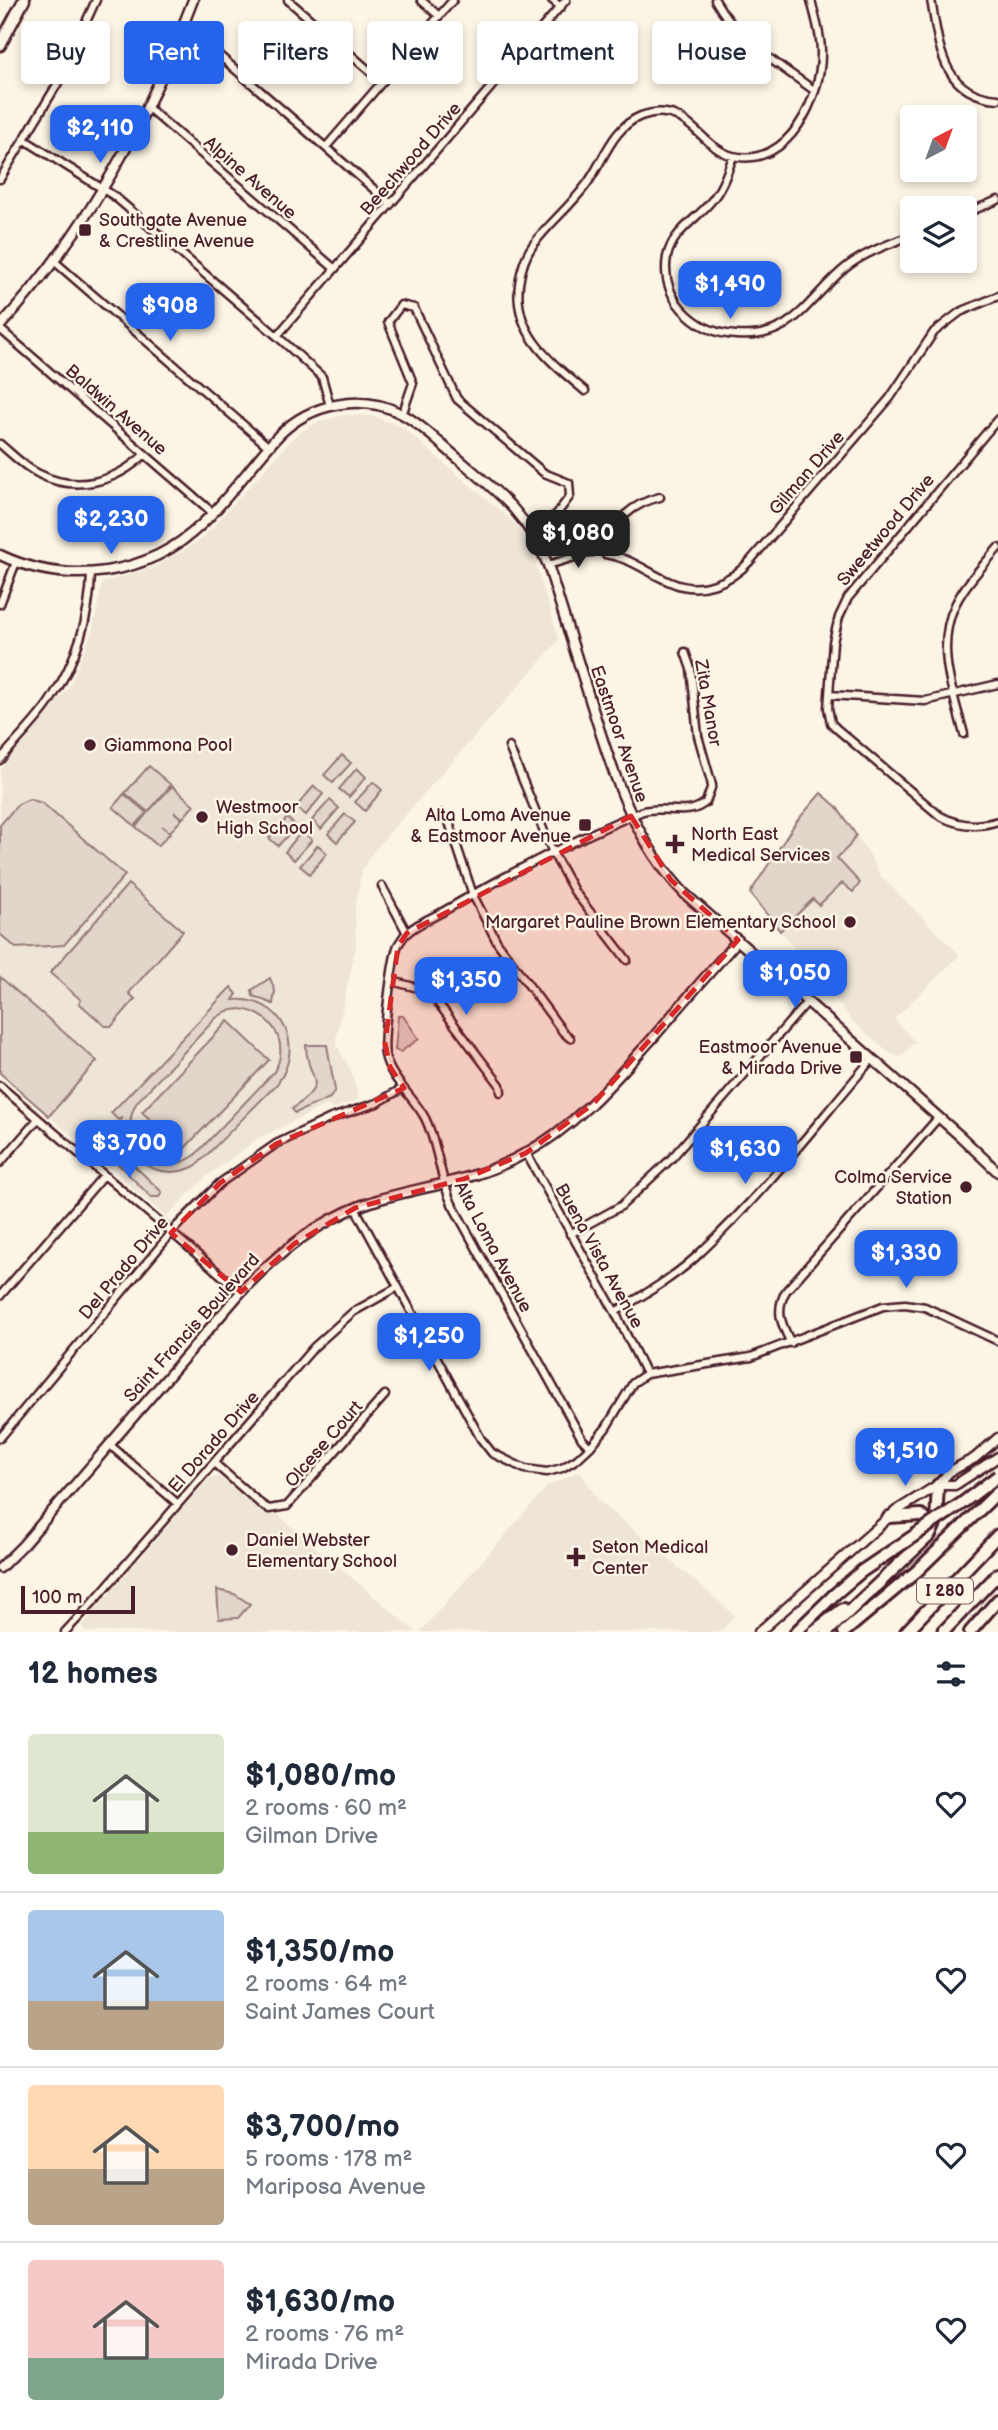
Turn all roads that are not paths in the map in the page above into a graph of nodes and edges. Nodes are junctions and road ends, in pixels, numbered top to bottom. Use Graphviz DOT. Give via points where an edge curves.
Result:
graph roads {
  1 [pos="24,0"];
  2 [pos="96,0"];
  3 [pos="193,0"];
  4 [pos="288,0"];
  5 [pos="421,0"];
  6 [pos="453,0"];
  7 [pos="552,0"];
  8 [pos="566,0"];
  9 [pos="715,0"];
  10 [pos="811,0"];
  11 [pos="931,0"];
  12 [pos="561,7"];
  13 [pos="439,16"];
  14 [pos="185,21"];
  15 [pos="435,21"];
  16 [pos="0,45"];
  17 [pos="224,59"];
  18 [pos="367,69"];
  19 [pos="157,84"];
  20 [pos="380,84"];
  21 [pos="815,91"];
  22 [pos="998,99"];
  23 [pos="147,107"];
  24 [pos="26,140"];
  25 [pos="326,147"];
  26 [pos="733,156"];
  27 [pos="0,179"];
  28 [pos="103,188"];
  29 [pos="998,201"];
  30 [pos="391,204"];
  31 [pos="977,209"];
  32 [pos="900,240"];
  33 [pos="54,261"];
  34 [pos="335,270"];
  35 [pos="998,296"];
  36 [pos="0,327"];
  37 [pos="277,336"];
  38 [pos="585,391"];
  39 [pos="330,406"];
  40 [pos="402,415"];
  41 [pos="998,419"];
  42 [pos="0,444"];
  43 [pos="270,447"];
  44 [pos="145,454"];
  45 [pos="660,497"];
  46 [pos="213,513"];
  47 [pos="532,530"];
  48 [pos="998,548"];
  49 [pos="601,552"];
  50 [pos="0,555"];
  51 [pos="16,562"];
  52 [pos="548,565"];
  53 [pos="91,573"];
  54 [pos="0,604"];
  55 [pos="685,652"];
  56 [pos="998,684"];
  57 [pos="829,695"];
  58 [pos="954,695"];
  59 [pos="964,734"];
  60 [pos="509,747"];
  61 [pos="0,760"];
  62 [pos="442,814"];
  63 [pos="631,817"];
  64 [pos="998,821"];
  65 [pos="553,853"];
  66 [pos="382,886"];
  67 [pos="473,895"];
  68 [pos="407,933"];
  69 [pos="738,940"];
  70 [pos="627,960"];
  71 [pos="392,981"];
  72 [pos="807,1002"];
  73 [pos="570,1038"];
  74 [pos="872,1059"];
  75 [pos="0,1086"];
  76 [pos="404,1088"];
  77 [pos="501,1092"];
  78 [pos="939,1117"];
  79 [pos="38,1119"];
  80 [pos="526,1153"];
  81 [pos="0,1163"];
  82 [pos="998,1172"];
  83 [pos="104,1175"];
  84 [pos="443,1185"];
  85 [pos="355,1208"];
  86 [pos="171,1233"];
  87 [pos="570,1234"];
  88 [pos="398,1287"];
  89 [pos="241,1292"];
  90 [pos="0,1296"];
  91 [pos="615,1312"];
  92 [pos="998,1341"];
  93 [pos="791,1343"];
  94 [pos="646,1374"];
  95 [pos="385,1395"];
  96 [pos="0,1438"];
  97 [pos="998,1438"];
  98 [pos="110,1445"];
  99 [pos="590,1447"];
  100 [pos="998,1457"];
  101 [pos="214,1464"];
  102 [pos="998,1476"];
  103 [pos="938,1485"];
  104 [pos="998,1492"];
  105 [pos="178,1504"];
  106 [pos="889,1517"];
  107 [pos="998,1535"];
  108 [pos="925,1540"];
  109 [pos="902,1561"];
  110 [pos="0,1568"];
  111 [pos="998,1574"];
  112 [pos="998,1600"];
  113 [pos="65,1632"];
  114 [pos="759,1632"];
  115 [pos="796,1632"];
  116 [pos="813,1632"];
  117 [pos="827,1632"];
  118 [pos="844,1632"];
  119 [pos="906,1632"];
  120 [pos="943,1632"];
  121 [pos="970,1632"];
  1 -- 16 [label="main road"];
  2 -- 24 [label="street"];
  3 -- 14 [label="street"];
  4 -- 18 [label="street"];
  5 -- 13 [label="street"];
  6 -- 13 [label="street"];
  7 -- 12 [label="street"];
  8 -- 12 [label="street, Beechwood Drive"];
  9 -- 21 [label="street" via="742,37"];
  10 -- 21 [label="street" via="821,52"];
  11 -- 22 [label="street" via="943,58 953,78 971,92"];
  12 -- 30 [label="street, Beechwood Drive"];
  13 -- 15 [label="street"];
  17 -- 25 [label="street"];
  19 -- 23 [label="street"];
  20 -- 25 [label="street"];
  21 -- 26 [label="street" via="799,123 778,146 753,156"];
  23 -- 28 [label="street"];
  23 -- 34 [label="street, Alpine Avenue"];
  24 -- 27 [label="street"];
  24 -- 28 [label="street"];
  25 -- 30 [label="street"];
  26 -- 32 [label="street" via="713,198 677,235 668,256 667,278 674,300 704,327 743,336 782,327 852,263"];
  26 -- 38 [label="street" via="679,117 660,113 640,117 618,132 585,187 532,246 518,290 524,326 539,350"];
  28 -- 33 [label="street"];
  28 -- 37 [label="street"];
  29 -- 31 [label="street"];
  30 -- 34 [label="street, Beechwood Drive"];
  33 -- 36 [label="street"];
  33 -- 43 [label="street"];
  34 -- 37 [label="street, Beechwood Drive"];
  35 -- 49 [label="street, Gilman Drive" via="960,312 934,332 890,398 733,577 709,586 677,585 629,559"];
  36 -- 44 [label="street, Baldwin Avenue"];
  37 -- 39 [label="street" via="322,376"];
  39 -- 40 [label="street, Eastmoor Avenue" via="365,403"];
  39 -- 43 [label="street, Eastmoor Avenue" via="296,421"];
  40 -- 47 [label="street, Eastmoor Avenue" via="500,495"];
  40 -- 47 [label="street" via="413,383 388,322 401,305 414,308 457,399 544,473 569,483 570,496 556,515"];
  41 -- 57 [label="street, Sweetwood Drive" via="848,598 835,629"];
  42 -- 44 [label="street" via="38,474 71,483 115,476"];
  43 -- 46 [label="street, Eastmoor Avenue"];
  44 -- 46 [label="street, Baldwin Avenue"];
  45 -- 49 [label="street" via="623,516"];
  46 -- 53 [label="street, Eastmoor Avenue" via="158,555 127,567"];
  47 -- 52 [label="street, Eastmoor Avenue"];
  48 -- 58 [label="street" via="967,584 950,618 945,643"];
  49 -- 52 [label="street"];
  50 -- 51 [label="street, Eastmoor Avenue"];
  51 -- 53 [label="street, Eastmoor Avenue" via="52,572"];
  51 -- 54 [label="street"];
  52 -- 63 [label="street, Eastmoor Avenue"];
  53 -- 61 [label="street" via="90,603 80,645 50,702"];
  55 -- 63 [label="street, Zita Manor" via="698,736 712,785 710,796 689,811 650,809"];
  56 -- 58 [label="street"];
  57 -- 58 [label="street" via="912,702"];
  57 -- 64 [label="street, Sweetwood Drive" via="829,715 837,729 940,816 960,824"];
  58 -- 59 [label="street"];
  60 -- 65 [label="street"];
  62 -- 67 [label="street" via="449,822"];
  63 -- 65 [label="street"];
  63 -- 69 [label="street, Eastmoor Avenue" via="671,880"];
  65 -- 67 [label="street"];
  65 -- 70 [label="street" via="574,891"];
  66 -- 68 [label="street"];
  67 -- 68 [label="street"];
  67 -- 73 [label="street" via="497,942"];
  68 -- 71 [label="street, Alta Loma Avenue" via="398,946"];
  69 -- 72 [label="street, Eastmoor Avenue"];
  69 -- 80 [label="street, Saint Francis Boulevard" via="593,1104"];
  71 -- 76 [label="street, Alta Loma Avenue" via="385,1055"];
  71 -- 77 [label="street" via="418,988 435,999"];
  72 -- 74 [label="street, Eastmoor Avenue"];
  72 -- 87 [label="street" via="671,1159 621,1206"];
  74 -- 78 [label="street, Eastmoor Avenue"];
  74 -- 91 [label="street" via="701,1253"];
  75 -- 79 [label="street"];
  76 -- 84 [label="street, Alta Loma Avenue" via="424,1116"];
  76 -- 86 [label="street, Del Prado Drive" via="276,1144 220,1183"];
  78 -- 82 [label="street, Eastmoor Avenue"];
  78 -- 93 [label="street" via="786,1291 779,1311"];
  79 -- 81 [label="street"];
  79 -- 83 [label="street"];
  80 -- 84 [label="street, Saint Francis Boulevard" via="484,1173"];
  80 -- 87 [label="street, Buena Vista Avenue"];
  83 -- 86 [label="street"];
  83 -- 90 [label="street"];
  84 -- 85 [label="street, Saint Francis Boulevard"];
  84 -- 99 [label="street, Alta Loma Avenue"];
  85 -- 88 [label="street"];
  85 -- 89 [label="street, Saint Francis Boulevard" via="294,1244"];
  86 -- 89 [label="street"];
  86 -- 96 [label="street, Del Prado Drive"];
  87 -- 91 [label="street, Buena Vista Avenue"];
  88 -- 99 [label="street" via="492,1453 525,1469 547,1472 567,1466"];
  88 -- 101 [label="street, El Dorado Drive" via="353,1312 326,1335"];
  89 -- 98 [label="street, Saint Francis Boulevard"];
  91 -- 94 [label="street, Buena Vista Avenue"];
  92 -- 93 [label="street" via="925,1307 905,1304 883,1306"];
  93 -- 94 [label="street" via="751,1357"];
  94 -- 99 [label="street" via="633,1382"];
  95 -- 101 [label="street, Olcese Court" via="287,1506 270,1509 262,1505"];
  97 -- 103 [label="street"];
  98 -- 105 [label="street"];
  98 -- 110 [label="street, Saint Francis Boulevard"];
  100 -- 103 [label="street" via="955,1485"];
  101 -- 105 [label="street, El Dorado Drive"];
  102 -- 115 [label="highway, bridge" via="862,1572"];
  103 -- 106 [label="street"];
  103 -- 108 [label="highway" via="936,1522"];
  104 -- 118 [label="highway" via="936,1554"];
  105 -- 113 [label="street, El Dorado Drive"];
  106 -- 108 [label="highway" via="923,1516 930,1526"];
  106 -- 114 [label="street"];
  107 -- 119 [label="highway, I 280"];
  108 -- 109 [label="highway"];
  109 -- 116 [label="highway"];
  109 -- 117 [label="highway"];
  111 -- 120 [label="highway, I 280"];
  112 -- 121 [label="highway"];
}
